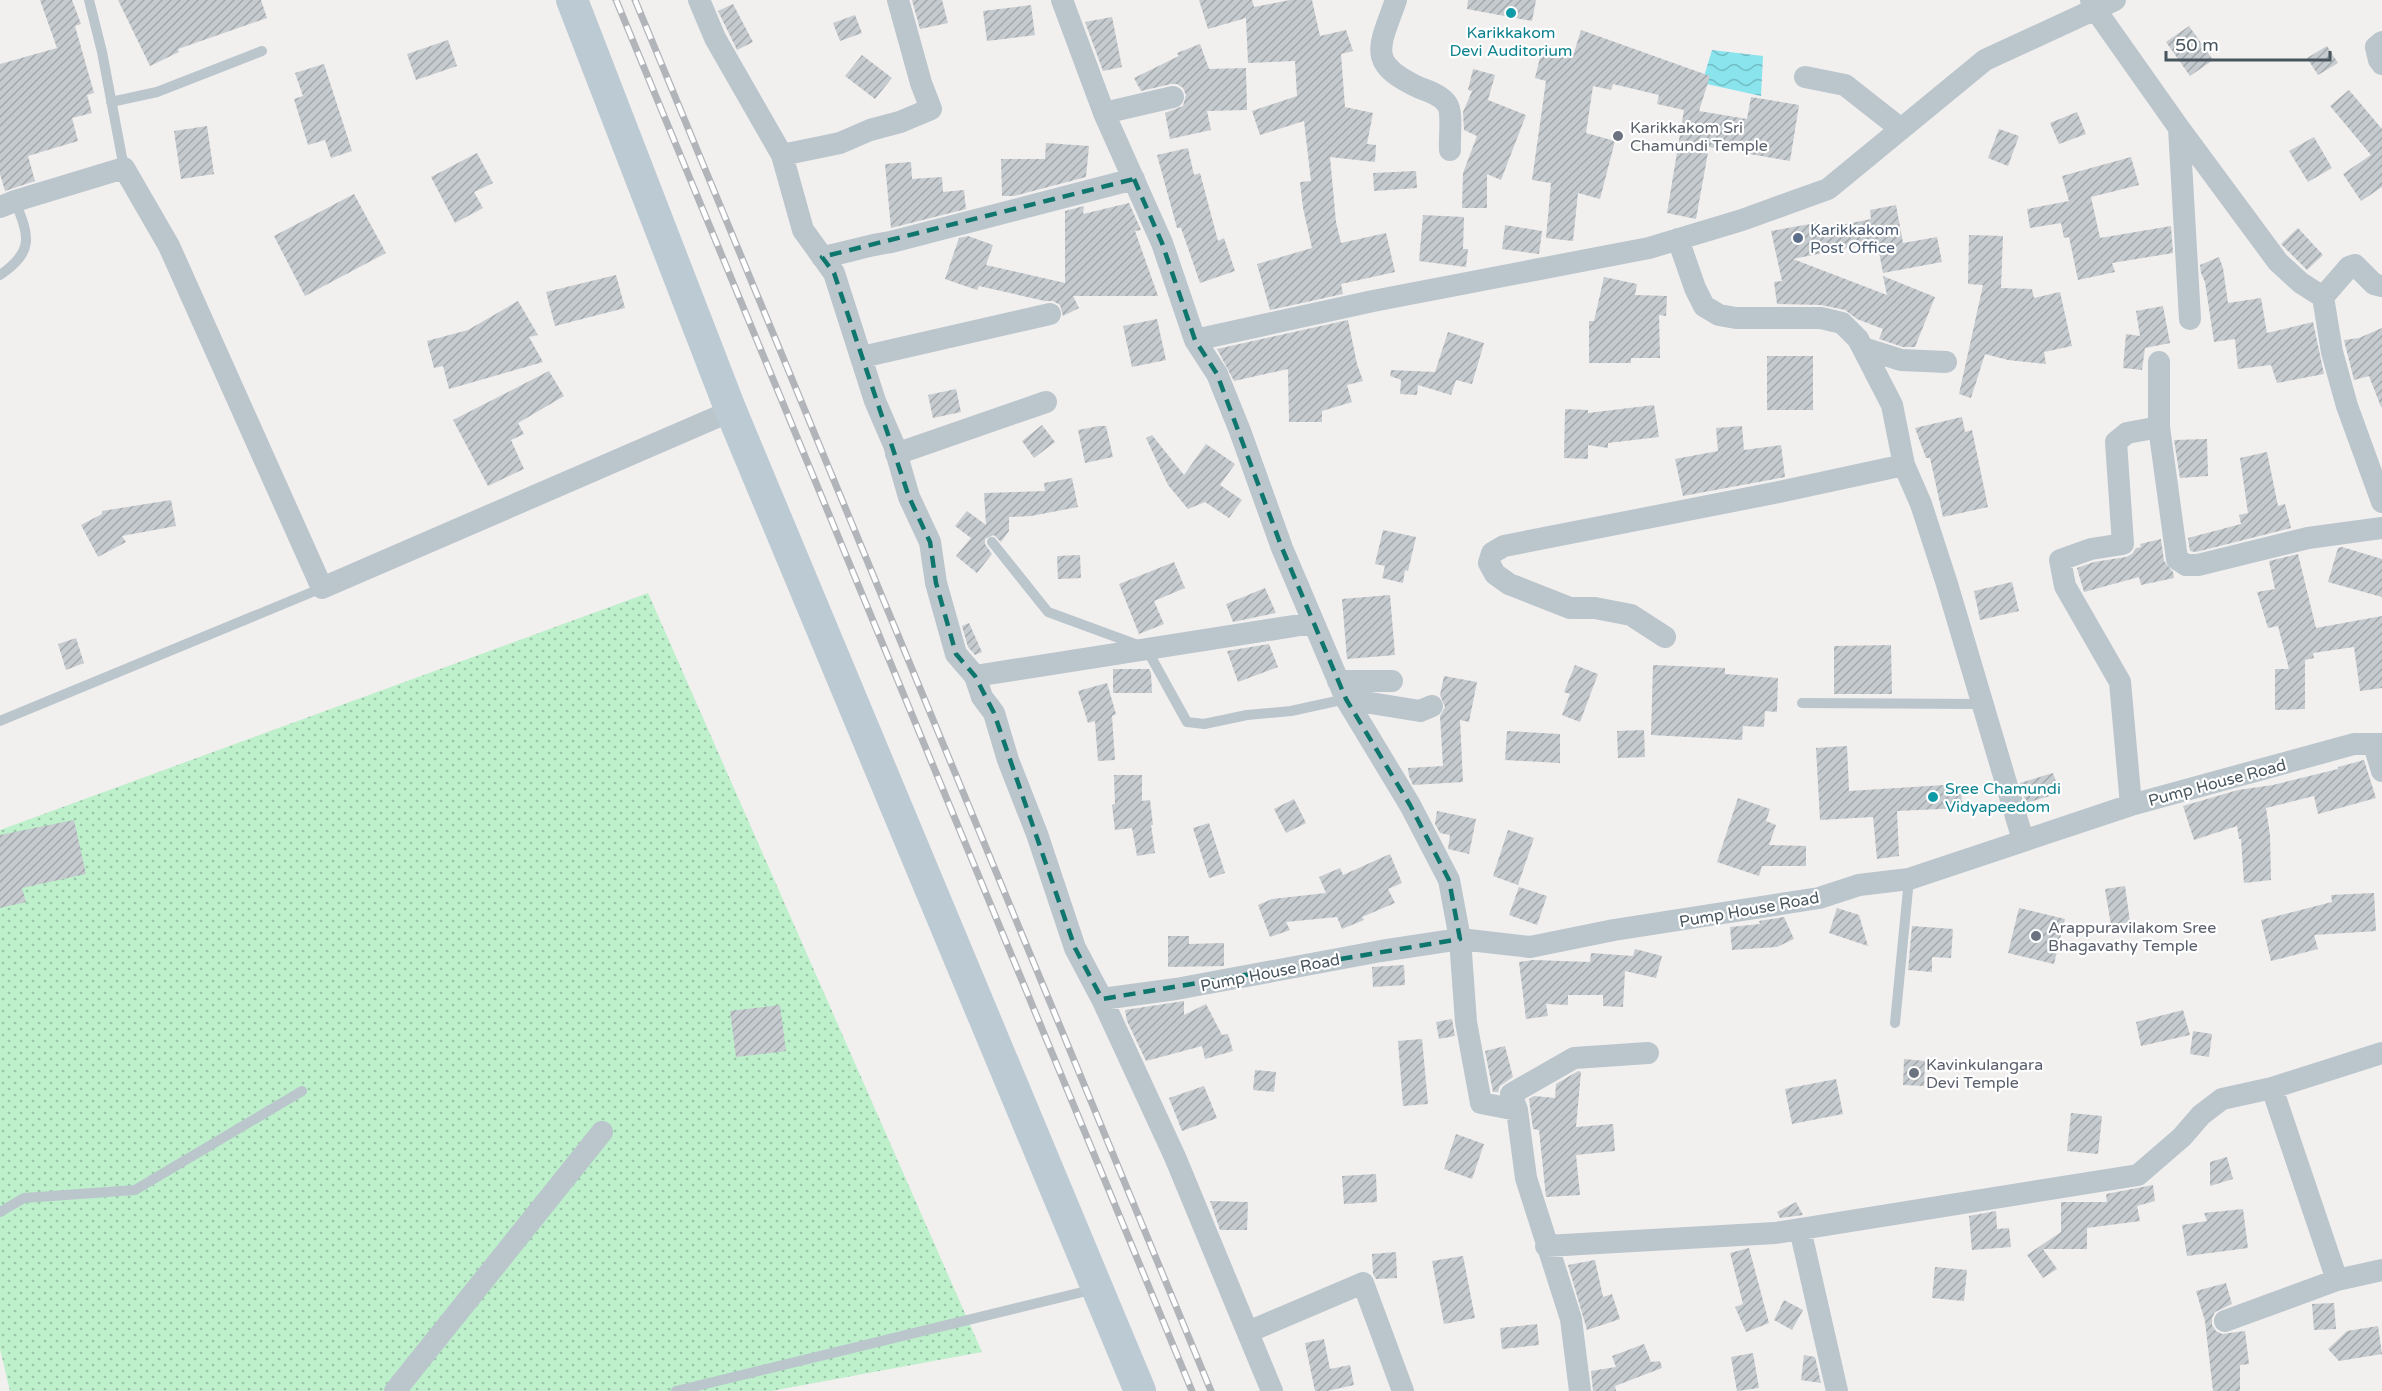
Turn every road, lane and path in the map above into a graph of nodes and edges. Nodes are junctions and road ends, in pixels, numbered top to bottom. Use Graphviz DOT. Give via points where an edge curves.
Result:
graph roads {
  1 [pos="89,0"];
  2 [pos="572,0"];
  3 [pos="699,0"];
  4 [pos="898,0"];
  5 [pos="1062,0"];
  6 [pos="1396,0"];
  7 [pos="2100,3"];
  8 [pos="2382,42"];
  9 [pos="262,51"];
  10 [pos="2382,64"];
  11 [pos="1805,77"];
  12 [pos="1173,97"];
  13 [pos="111,102"];
  14 [pos="1104,113"];
  15 [pos="2179,128"];
  16 [pos="1901,129"];
  17 [pos="1450,150"];
  18 [pos="782,155"];
  19 [pos="124,168"];
  20 [pos="1134,179"];
  21 [pos="7,204"];
  22 [pos="1678,239"];
  23 [pos="822,257"];
  24 [pos="0,275"];
  25 [pos="2382,286"];
  26 [pos="2323,297"];
  27 [pos="1050,314"];
  28 [pos="2190,319"];
  29 [pos="1195,340"];
  30 [pos="1863,348"];
  31 [pos="862,357"];
  32 [pos="1946,362"];
  33 [pos="2160,362"];
  34 [pos="1046,402"];
  35 [pos="730,411"];
  36 [pos="2159,426"];
  37 [pos="896,454"];
  38 [pos="1904,465"];
  39 [pos="2382,502"];
  40 [pos="2382,528"];
  41 [pos="992,542"];
  42 [pos="322,588"];
  43 [pos="1313,622"];
  44 [pos="1665,637"];
  45 [pos="1146,648"];
  46 [pos="975,675"];
  47 [pos="1392,681"];
  48 [pos="1342,690"];
  49 [pos="1802,703"];
  50 [pos="1983,704"];
  51 [pos="1432,706"];
  52 [pos="0,722"];
  53 [pos="2378,744"];
  54 [pos="2382,771"];
  55 [pos="2131,805"];
  56 [pos="2024,840"];
  57 [pos="1909,879"];
  58 [pos="1460,939"];
  59 [pos="1102,999"];
  60 [pos="1895,1023"];
  61 [pos="1648,1053"];
  62 [pos="2382,1053"];
  63 [pos="2272,1088"];
  64 [pos="302,1091"];
  65 [pos="1517,1110"];
  66 [pos="602,1132"];
  67 [pos="0,1212"];
  68 [pos="1800,1229"];
  69 [pos="1546,1246"];
  70 [pos="2382,1270"];
  71 [pos="2337,1280"];
  72 [pos="1098,1289"];
  73 [pos="2225,1321"];
  74 [pos="1248,1332"];
  75 [pos="1574,1389"];
  76 [pos="395,1391"];
  77 [pos="676,1391"];
  78 [pos="1140,1391"];
  79 [pos="1272,1391"];
  80 [pos="1403,1391"];
  81 [pos="1837,1391"];
  1 -- 13 [label="lane"];
  2 -- 35 [label="main road"];
  3 -- 18 [label="street" via="715,38"];
  4 -- 18 [label="street" via="931,109 840,143"];
  5 -- 14 [label="street"];
  6 -- 17 [label="street" via="1381,49 1384,65 1391,73 1447,104"];
  7 -- 15 [label="street"];
  7 -- 16 [label="street" via="1984,60"];
  8 -- 10 [label="street" via="2376,47"];
  9 -- 13 [label="lane" via="157,92"];
  11 -- 16 [label="street" via="1845,85"];
  12 -- 14 [label="street"];
  13 -- 19 [label="lane"];
  14 -- 20 [label="street"];
  15 -- 26 [label="street" via="2278,262"];
  15 -- 28 [label="street"];
  16 -- 22 [label="street" via="1828,189"];
  18 -- 23 [label="street" via="803,230"];
  19 -- 21 [label="street"];
  19 -- 42 [label="street" via="169,246"];
  20 -- 23 [label="street"];
  20 -- 29 [label="street" via="1162,243"];
  21 -- 24 [label="lane" via="27,230 27,243 22,255"];
  22 -- 29 [label="street"];
  22 -- 30 [label="street" via="1704,306 1719,315 1821,318 1842,323"];
  23 -- 31 [label="street" via="834,273"];
  25 -- 26 [label="street" via="2373,284 2355,265"];
  26 -- 39 [label="street" via="2332,352 2347,406"];
  27 -- 31 [label="street"];
  29 -- 43 [label="street" via="1217,374"];
  30 -- 32 [label="street" via="1901,360"];
  30 -- 38 [label="street" via="1892,405"];
  31 -- 37 [label="street"];
  33 -- 36 [label="street"];
  34 -- 37 [label="street"];
  35 -- 42 [label="street"];
  35 -- 72 [label="main road"];
  36 -- 40 [label="street" via="2177,560 2186,565 2308,538"];
  36 -- 55 [label="street" via="2127,433 2116,442 2122,543 2060,560 2066,586 2120,682"];
  37 -- 46 [label="street" via="909,496 930,542 936,583 956,654"];
  38 -- 44 [label="street" via="1504,546 1492,553 1489,563 1494,574 1509,584 1570,608 1631,615"];
  38 -- 50 [label="street" via="1921,504"];
  41 -- 45 [label="lane" via="1048,612"];
  42 -- 52 [label="lane"];
  43 -- 45 [label="street"];
  43 -- 48 [label="street"];
  45 -- 46 [label="street"];
  45 -- 48 [label="lane" via="1187,722 1204,724 1291,711"];
  46 -- 59 [label="street" via="982,697 994,713 1076,948"];
  47 -- 48 [label="street"];
  48 -- 51 [label="street" via="1420,711"];
  48 -- 58 [label="street" via="1449,880"];
  49 -- 50 [label="lane"];
  50 -- 56 [label="street"];
  53 -- 54 [label="street"];
  53 -- 55 [label="street, Pump House Road" via="2354,744"];
  55 -- 56 [label="street, Pump House Road"];
  56 -- 57 [label="street, Pump House Road"];
  57 -- 58 [label="street, Pump House Road" via="1530,947"];
  57 -- 60 [label="lane"];
  58 -- 59 [label="street, Pump House Road"];
  58 -- 65 [label="street" via="1466,1022 1481,1103"];
  59 -- 74 [label="street" via="1175,1157"];
  61 -- 65 [label="street" via="1574,1058 1511,1094"];
  62 -- 63 [label="street"];
  63 -- 68 [label="street" via="2222,1099 2138,1175"];
  63 -- 71 [label="street"];
  64 -- 67 [label="lane" via="135,1190 24,1198"];
  65 -- 69 [label="street" via="1526,1178"];
  66 -- 76 [label="street"];
  68 -- 69 [label="street"];
  68 -- 81 [label="street"];
  69 -- 75 [label="street" via="1571,1319"];
  70 -- 71 [label="street"];
  71 -- 73 [label="street"];
  72 -- 77 [label="lane"];
  72 -- 78 [label="main road"];
  74 -- 79 [label="street"];
  74 -- 80 [label="street" via="1363,1283"];
}
